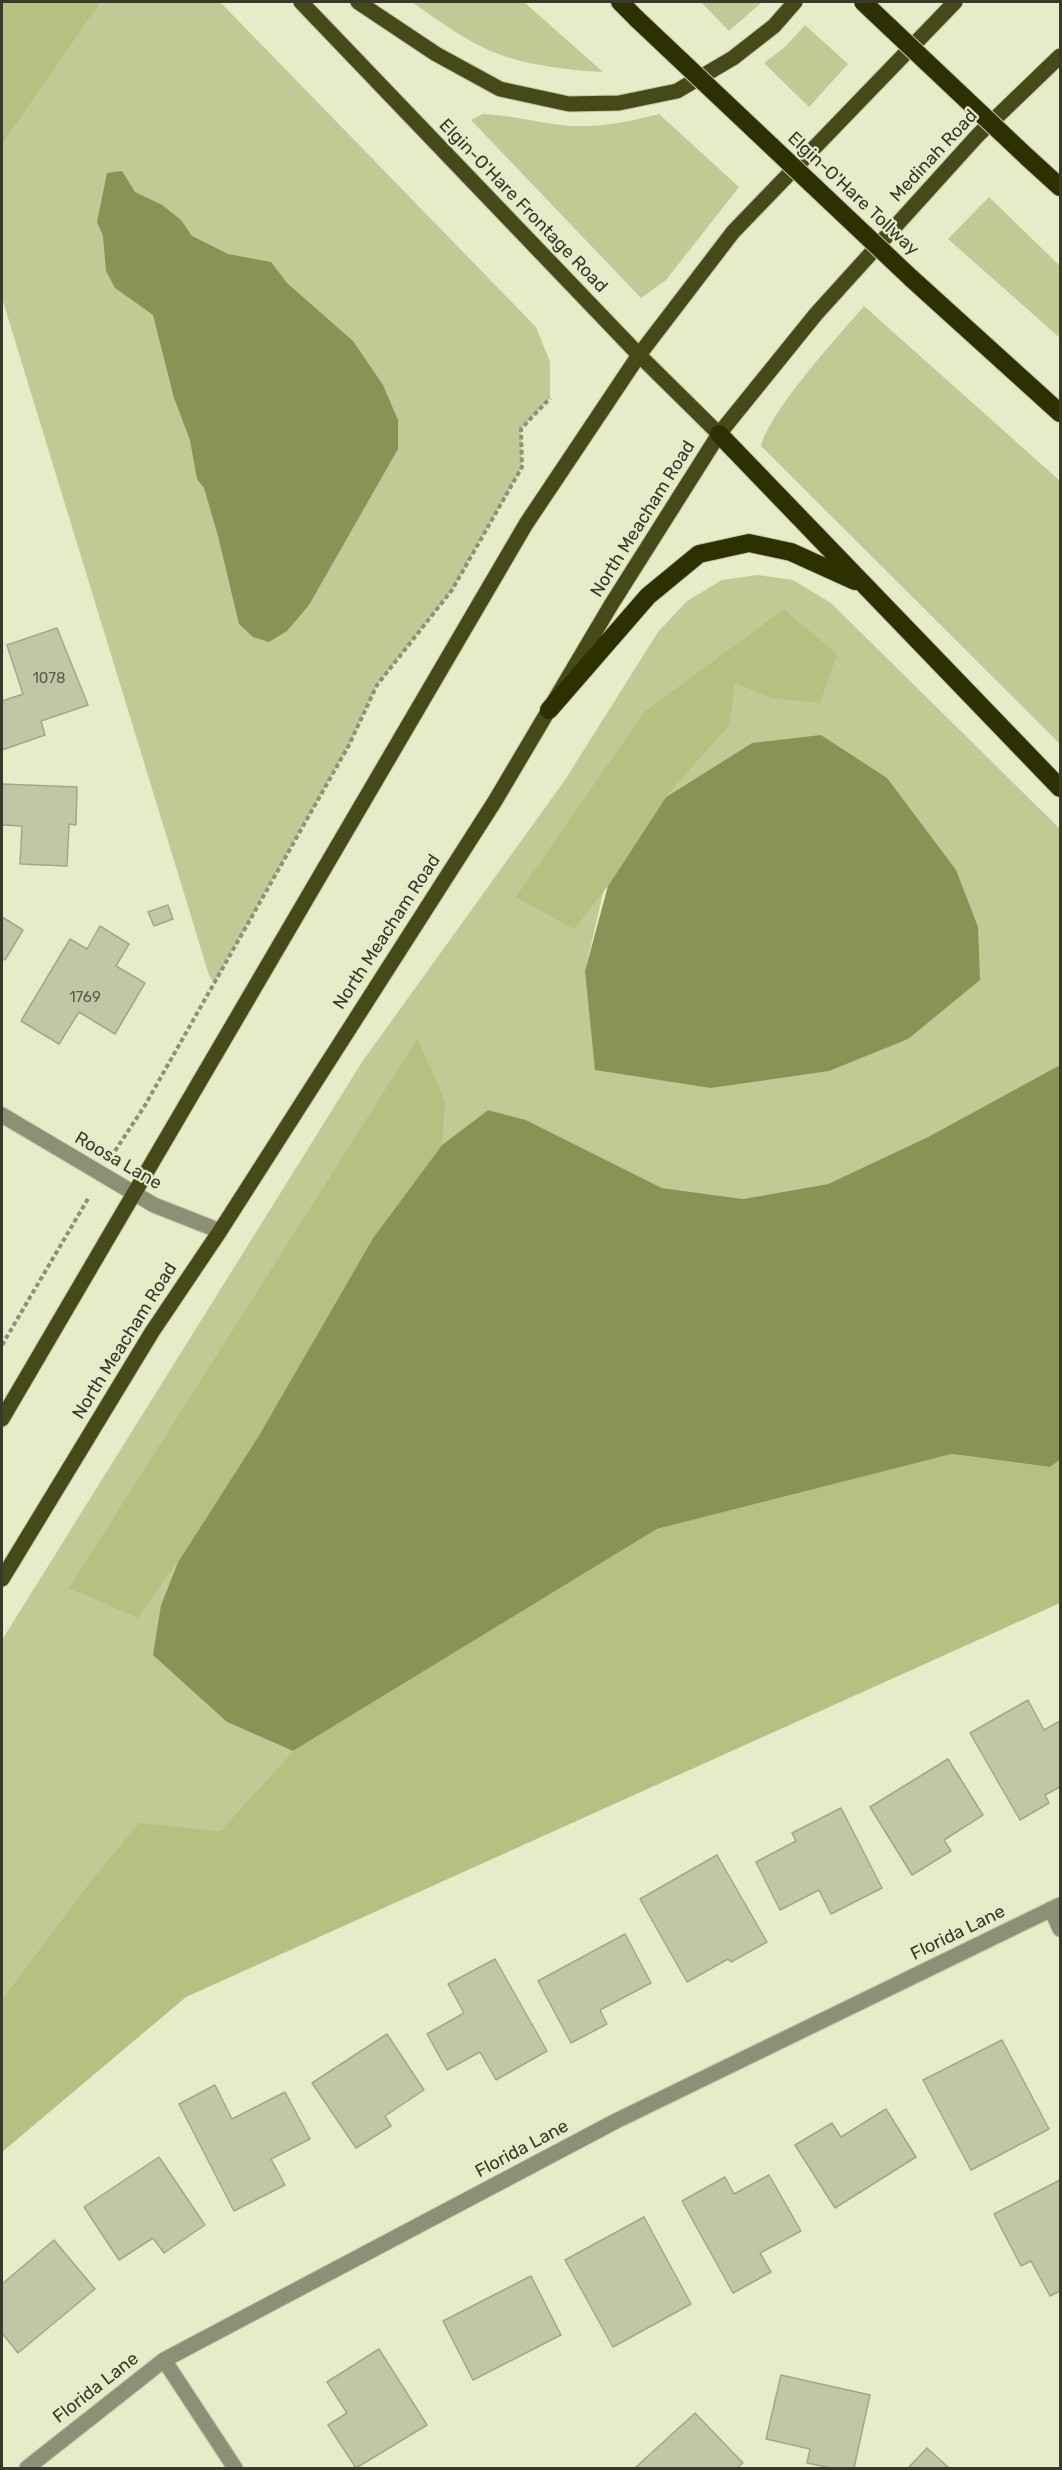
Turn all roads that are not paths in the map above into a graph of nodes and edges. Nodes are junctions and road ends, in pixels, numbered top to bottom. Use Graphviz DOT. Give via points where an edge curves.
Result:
graph roads {
  1 [pos="301,2"];
  2 [pos="358,2"];
  3 [pos="620,2"];
  4 [pos="795,2"];
  5 [pos="863,2"];
  6 [pos="955,2"];
  7 [pos="1060,56"];
  8 [pos="1060,188"];
  9 [pos="816,314"];
  10 [pos="639,355"];
  11 [pos="1060,413"];
  12 [pos="719,434"];
  13 [pos="864,585"];
  14 [pos="549,710"];
  15 [pos="1060,788"];
  16 [pos="2,1115"];
  17 [pos="134,1193"];
  18 [pos="220,1231"];
  19 [pos="2,1419"];
  20 [pos="2,1579"];
  21 [pos="1056,1907"];
  22 [pos="1060,1929"];
  23 [pos="164,2360"];
  24 [pos="27,2469"];
  25 [pos="235,2469"];
  1 -- 10 [label="main road, Elgin-O'Hare Frontage Road"];
  2 -- 4 [label="main road" via="436,54 500,89 569,104 619,103 677,91 733,58 774,26"];
  3 -- 11 [label="highway, Elgin-O'Hare Tollway, bridge" via="911,278"];
  5 -- 8 [label="highway, bridge"];
  6 -- 10 [label="main road" via="733,232"];
  7 -- 9 [label="main road, Medinah Road" via="978,135"];
  9 -- 12 [label="main road, North Meacham Road"];
  10 -- 12 [label="main road, Elgin-O'Hare Frontage Road"];
  10 -- 17 [label="main road" via="526,524"];
  12 -- 13 [label="highway"];
  12 -- 14 [label="main road, North Meacham Road"];
  13 -- 14 [label="highway" via="791,552 749,543 699,554 648,596"];
  13 -- 15 [label="highway"];
  14 -- 18 [label="main road, North Meacham Road"];
  16 -- 17 [label="street, Roosa Lane"];
  17 -- 18 [label="street, Roosa Lane"];
  17 -- 19 [label="main road"];
  18 -- 20 [label="main road, North Meacham Road" via="152,1332"];
  21 -- 22 [label="street"];
  21 -- 23 [label="street, Florida Lane" via="616,2121"];
  23 -- 24 [label="street, Florida Lane"];
  23 -- 25 [label="street"];
}
